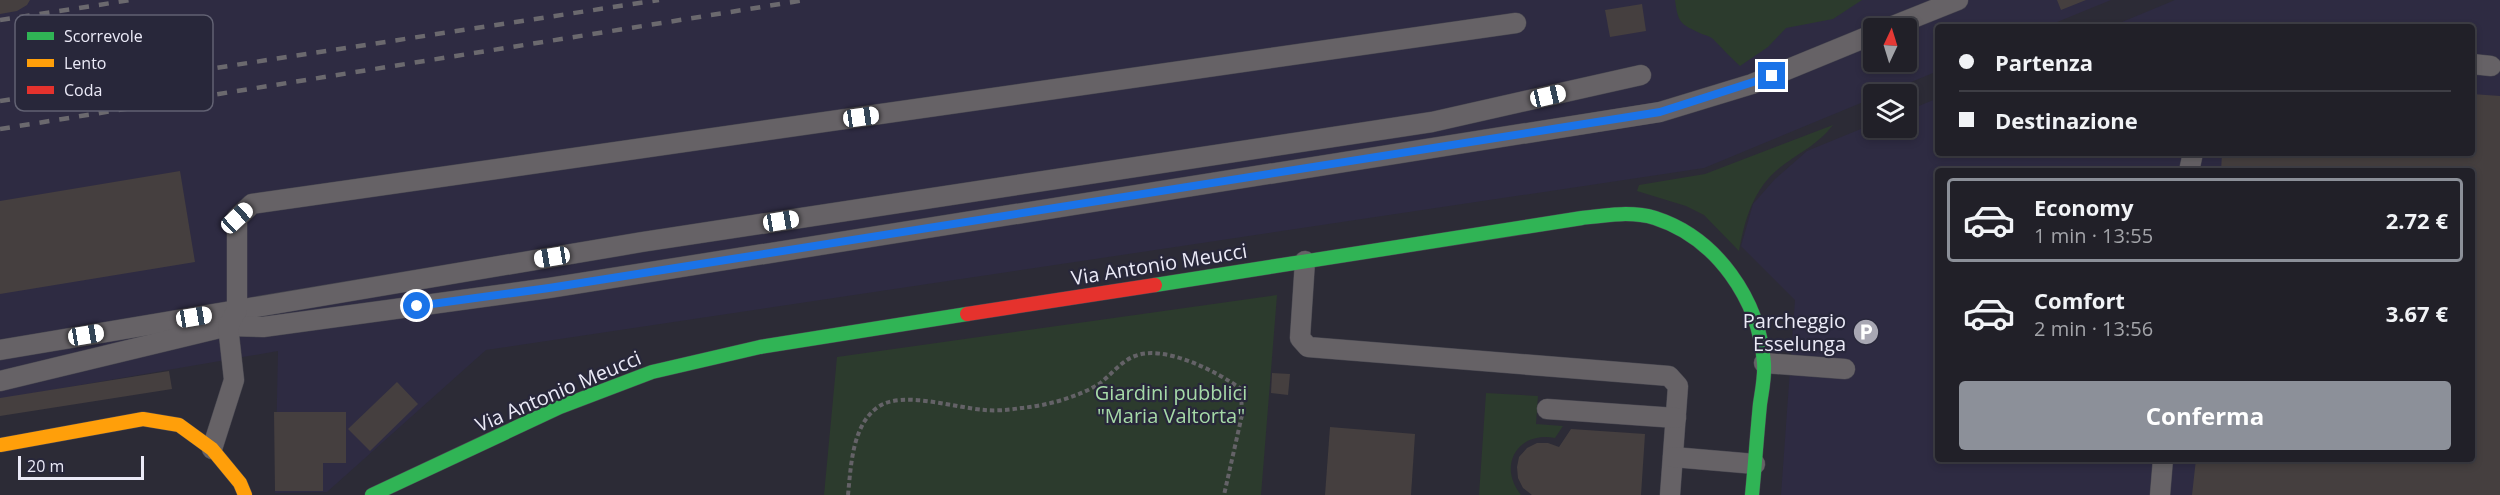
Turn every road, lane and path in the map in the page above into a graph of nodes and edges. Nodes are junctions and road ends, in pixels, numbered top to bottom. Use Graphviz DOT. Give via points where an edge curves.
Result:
graph roads {
  1 [pos="1958,0"];
  2 [pos="1913,18"];
  3 [pos="1516,23"];
  4 [pos="1863,39"];
  5 [pos="1641,75"];
  6 [pos="1305,261"];
  7 [pos="232,318"];
  8 [pos="0,350"];
  9 [pos="1764,363"];
  10 [pos="1845,369"];
  11 [pos="0,381"];
  12 [pos="1547,409"];
  13 [pos="1676,418"];
  14 [pos="0,445"];
  15 [pos="212,449"];
  16 [pos="1673,457"];
  17 [pos="2163,462"];
  18 [pos="1755,464"];
  19 [pos="245,495"];
  20 [pos="372,495"];
  21 [pos="848,495"];
  22 [pos="1224,495"];
  23 [pos="1670,495"];
  24 [pos="1752,495"];
  25 [pos="2160,495"];
  1 -- 2 [label="lane"];
  3 -- 7 [label="lane" via="252,204 237,218"];
  4 -- 7 [label="lane" via="1752,84 1660,112 549,288 263,327"];
  5 -- 7 [label="lane" via="1432,122 642,242"];
  6 -- 9 [label="street, Via Antonio Meucci" via="1582,218 1653,218 1701,241 1739,284 1754,313"];
  6 -- 13 [label="lane" via="1300,338 1308,347 1669,376 1678,386"];
  6 -- 20 [label="street, Via Antonio Meucci" via="760,346 652,372 560,407"];
  7 -- 8 [label="lane"];
  7 -- 11 [label="lane"];
  7 -- 15 [label="lane" via="234,380"];
  9 -- 10 [label="lane"];
  9 -- 18 [label="street, Via Antonio Meucci"];
  12 -- 13 [label="lane"];
  13 -- 16 [label="lane"];
  14 -- 15 [label="street" via="143,419 179,425"];
  15 -- 19 [label="street"];
  16 -- 18 [label="lane"];
  16 -- 23 [label="lane"];
  17 -- 25 [label="lane"];
  18 -- 24 [label="street, Via Antonio Meucci"];
  21 -- 22 [label="path" via="860,428 866,418 889,400 910,399 988,411 1047,404 1097,385 1127,360 1148,353 1202,365 1241,388 1242,415"];
}
